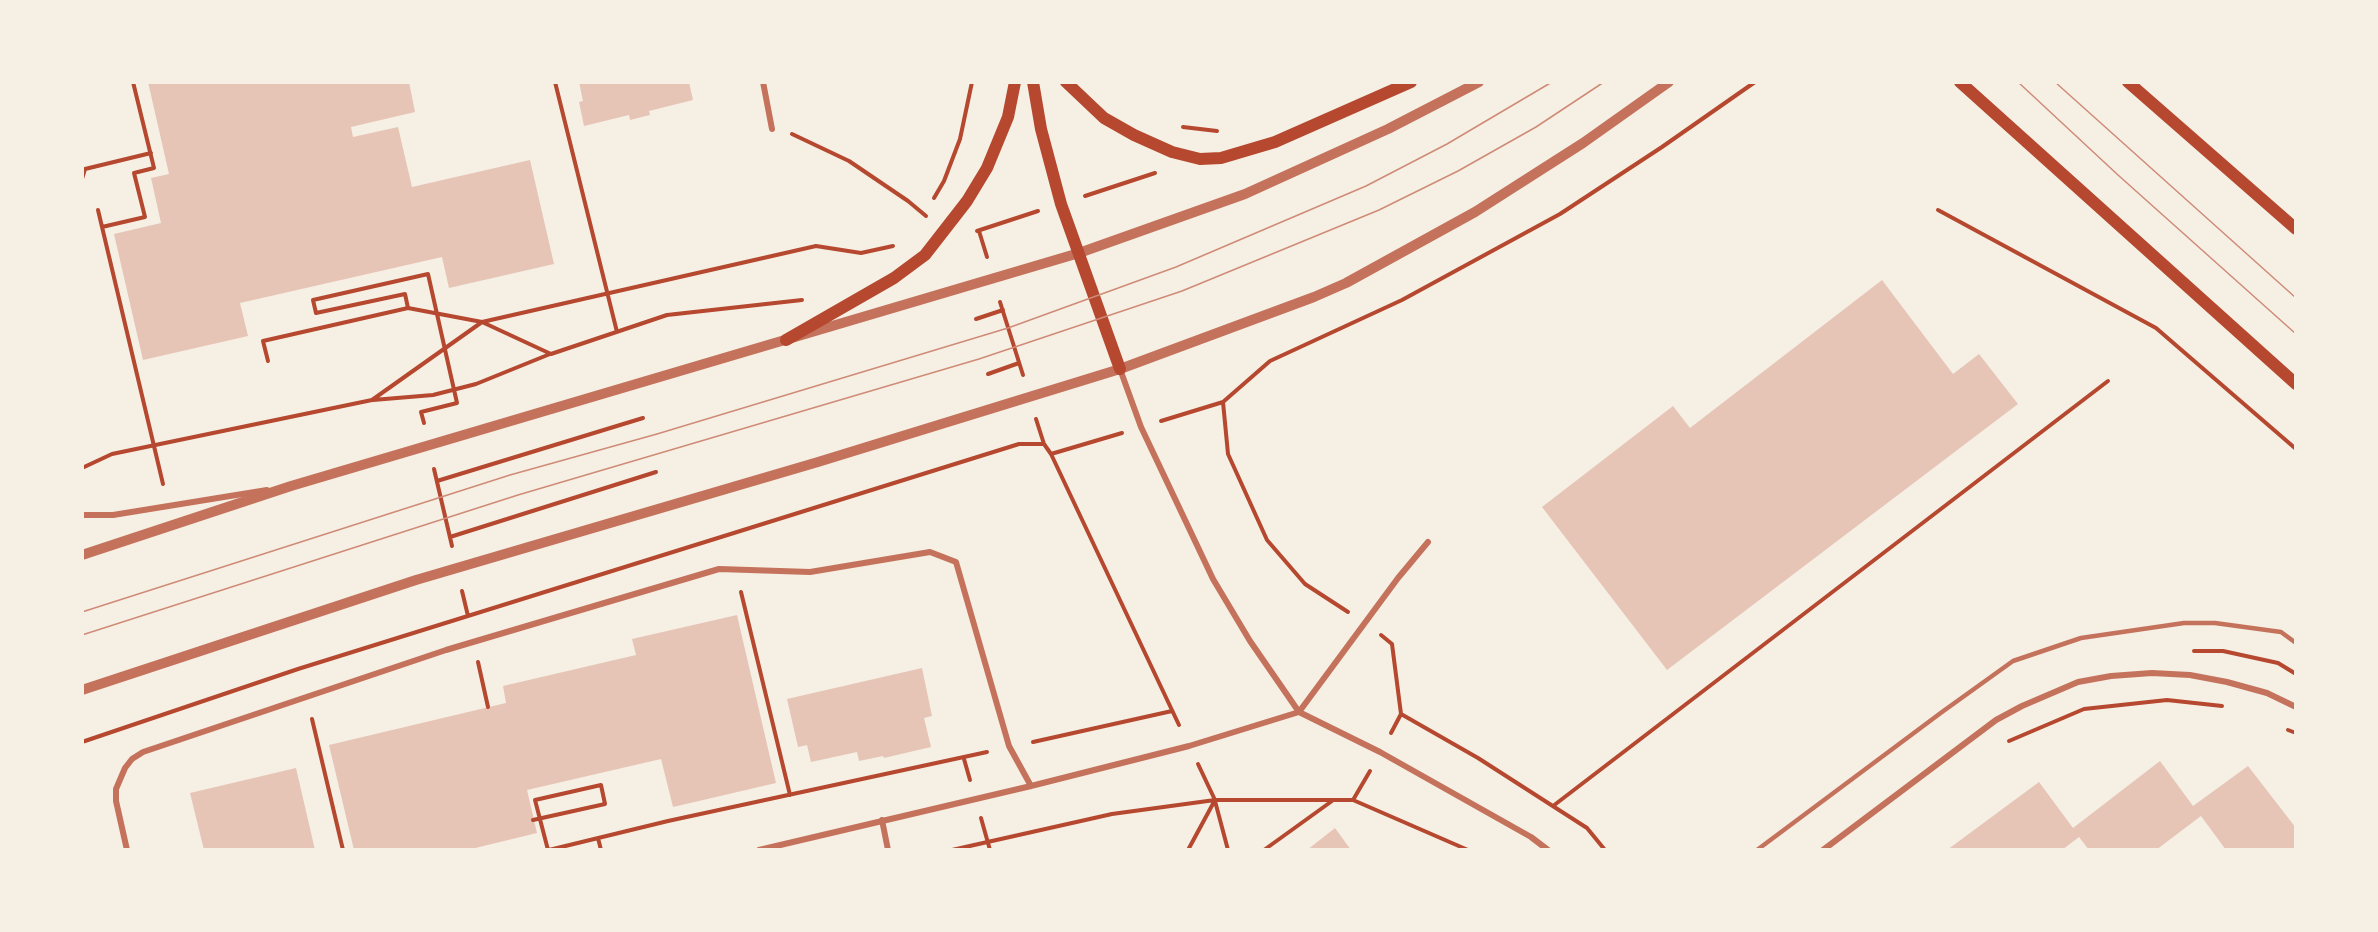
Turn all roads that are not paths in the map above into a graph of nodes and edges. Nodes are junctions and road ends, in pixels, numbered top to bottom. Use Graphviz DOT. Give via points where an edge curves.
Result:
graph roads {
  1 [pos="763,82"];
  2 [pos="1015,82"];
  3 [pos="1033,82"];
  4 [pos="1066,82"];
  5 [pos="1412,82"];
  6 [pos="1479,82"];
  7 [pos="1669,82"];
  8 [pos="1960,82"];
  9 [pos="2128,82"];
  10 [pos="771,129"];
  11 [pos="2295,216"];
  12 [pos="2282,217"];
  13 [pos="2295,229"];
  14 [pos="1079,253"];
  15 [pos="786,340"];
  16 [pos="1120,369"];
  17 [pos="2295,384"];
  18 [pos="291,486"];
  19 [pos="82,515"];
  20 [pos="1428,542"];
  21 [pos="82,555"];
  22 [pos="2295,643"];
  23 [pos="82,690"];
  24 [pos="2295,707"];
  25 [pos="1299,712"];
  26 [pos="1031,786"];
  27 [pos="882,820"];
  28 [pos="127,849"];
  29 [pos="759,849"];
  30 [pos="888,849"];
  31 [pos="1548,849"];
  32 [pos="1757,849"];
  33 [pos="1823,849"];
  1 -- 10 [label="street"];
  2 -- 15 [label="main road" via="1008,117 987,168 926,255 894,278"];
  3 -- 14 [label="main road" via="1061,204"];
  4 -- 5 [label="main road" via="1104,118 1124,130 1172,152 1200,159 1221,158 1275,142"];
  6 -- 14 [label="street" via="1388,129 1245,194"];
  7 -- 16 [label="street" via="1593,137 1475,213 1346,283"];
  8 -- 17 [label="main road"];
  9 -- 12 [label="main road"];
  11 -- 12 [label="main road"];
  12 -- 13 [label="main road"];
  14 -- 15 [label="street"];
  14 -- 16 [label="main road"];
  15 -- 18 [label="street"];
  16 -- 23 [label="street" via="416,580"];
  16 -- 25 [label="street" via="1142,427 1213,579"];
  18 -- 19 [label="street" via="113,515"];
  18 -- 21 [label="street"];
  20 -- 25 [label="street"];
  22 -- 32 [label="lane" via="2280,632 2184,623 2081,638 2013,661"];
  24 -- 33 [label="street" via="2267,693 2190,675 2152,673 2078,682 1996,720"];
  25 -- 26 [label="street" via="1189,746"];
  25 -- 31 [label="street" via="1380,752"];
  26 -- 27 [label="street"];
  26 -- 28 [label="street" via="1009,746 956,562 930,552 810,572 719,569 468,643 143,752 125,768 116,789"];
  27 -- 29 [label="street"];
  27 -- 30 [label="street"];
}
